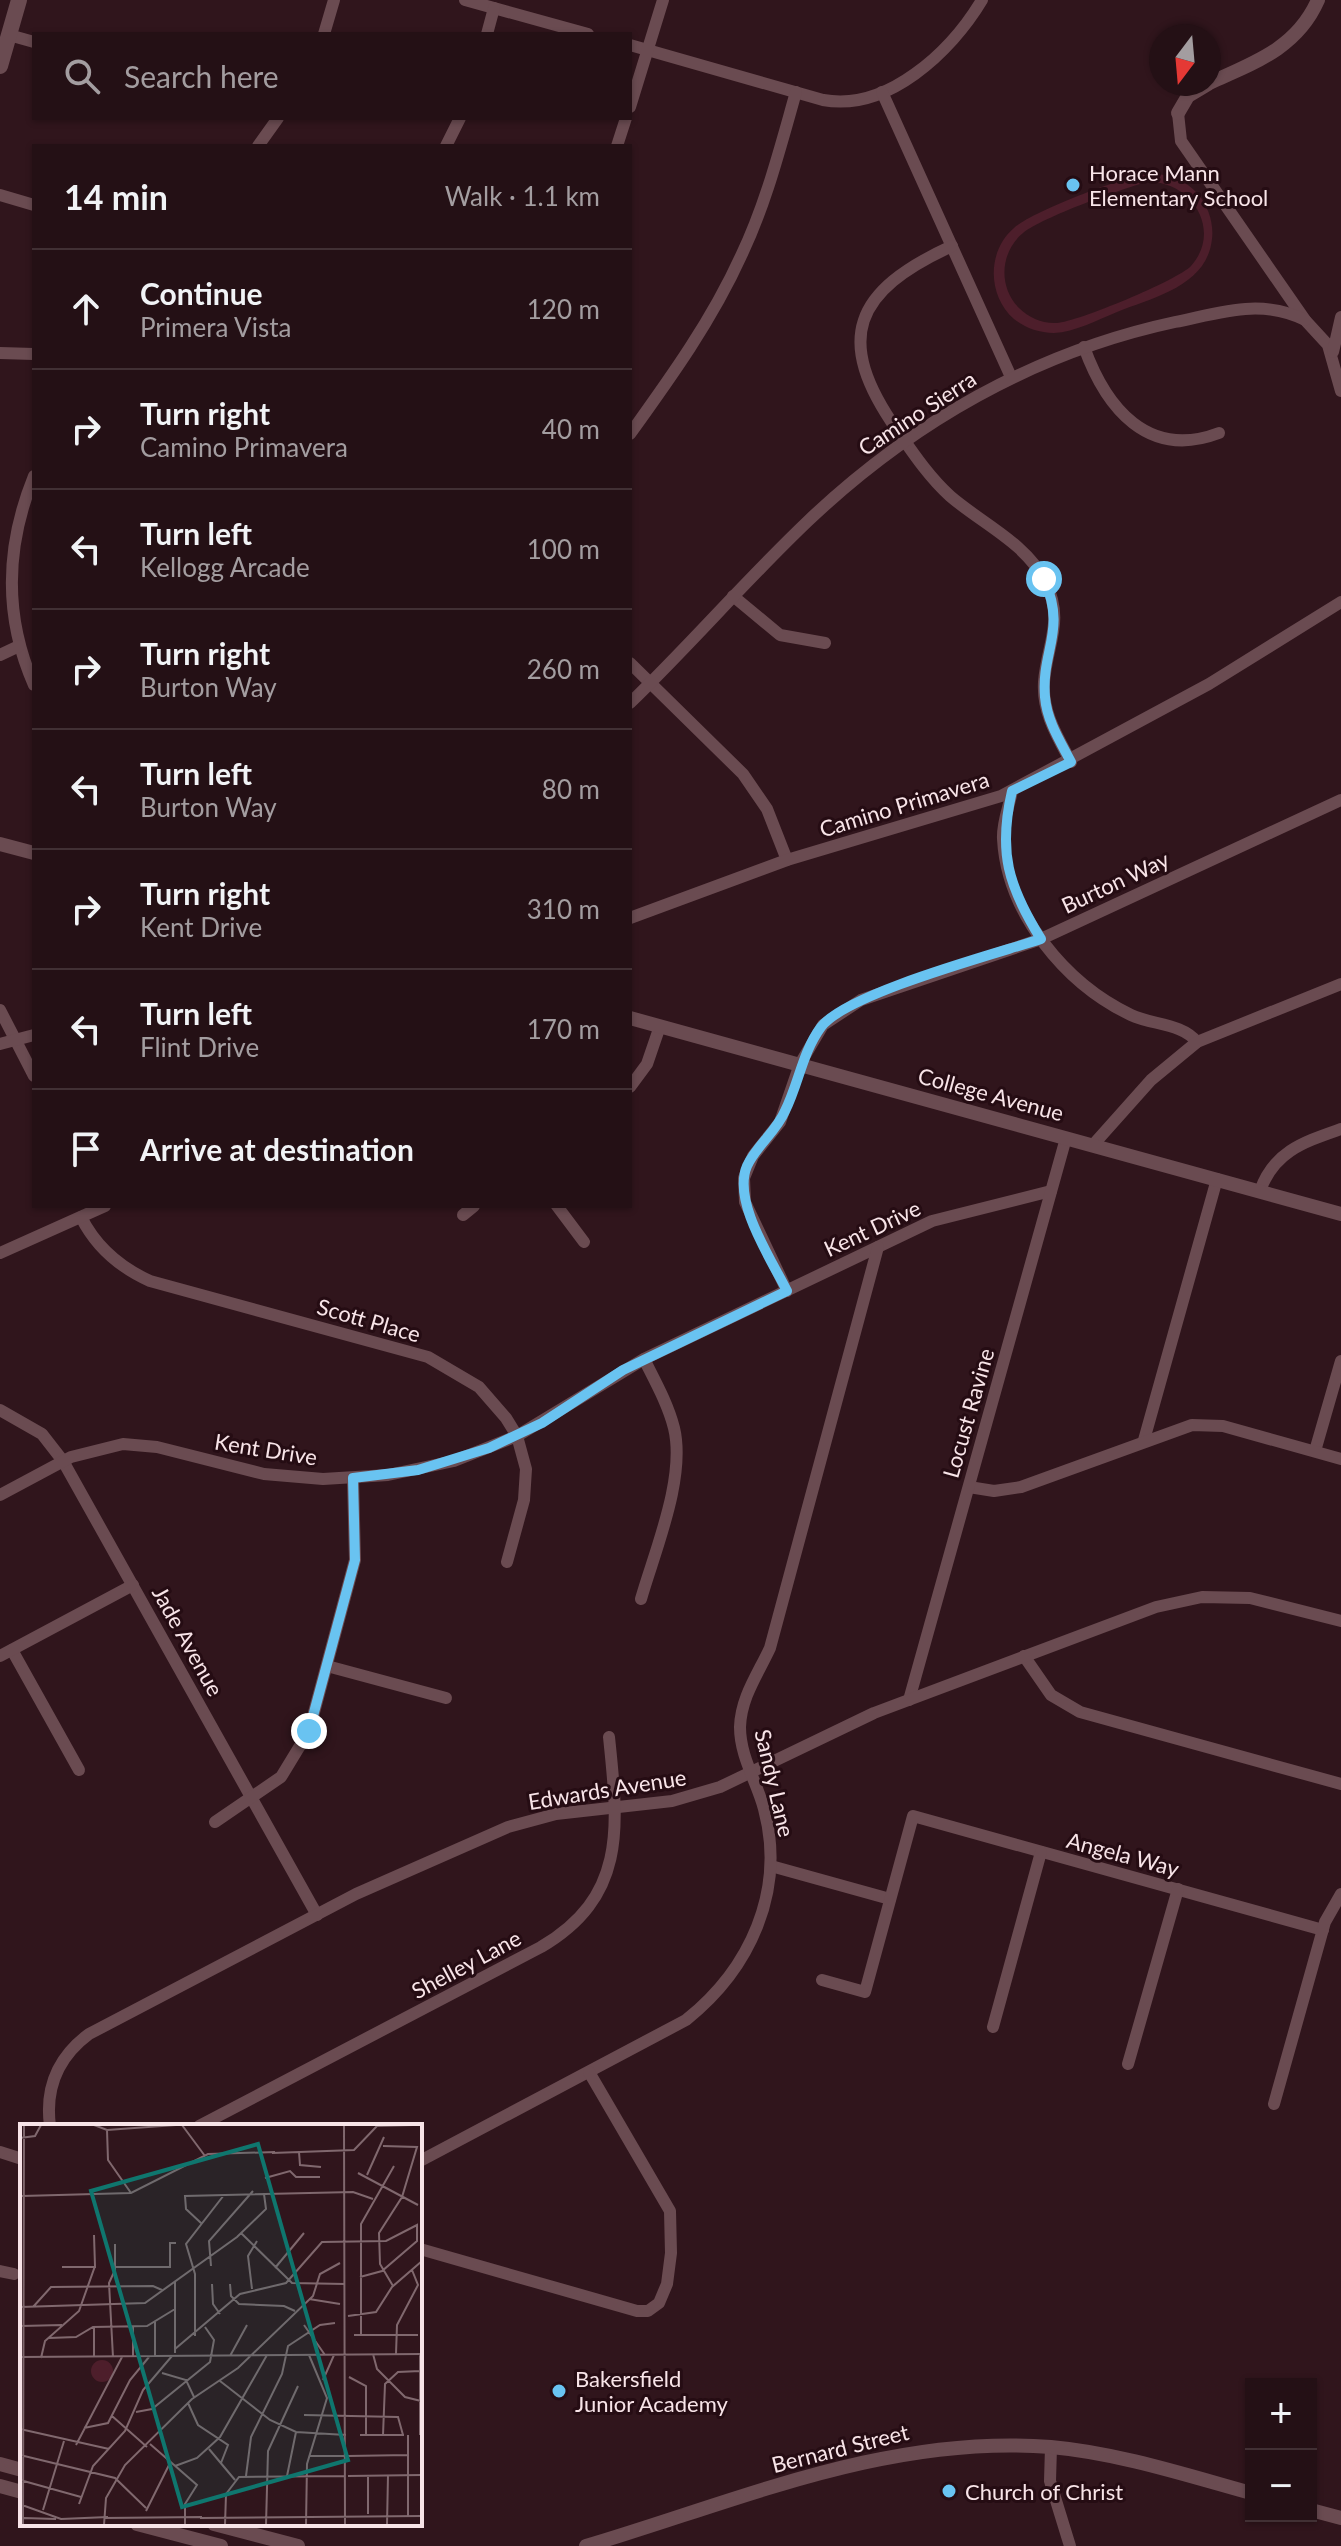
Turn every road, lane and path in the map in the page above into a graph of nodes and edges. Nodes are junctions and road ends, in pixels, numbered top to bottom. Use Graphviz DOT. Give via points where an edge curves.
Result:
graph roads {
  1 [pos="19,0"];
  2 [pos="334,0"];
  3 [pos="465,0"];
  4 [pos="663,0"];
  5 [pos="982,0"];
  6 [pos="1318,0"];
  7 [pos="494,8"];
  8 [pos="325,32"];
  9 [pos="488,32"];
  10 [pos="581,32"];
  11 [pos="9,35"];
  12 [pos="32,41"];
  13 [pos="632,46"];
  14 [pos="648,51"];
  15 [pos="0,66"];
  16 [pos="1221,78"];
  17 [pos="796,92"];
  18 [pos="882,92"];
  19 [pos="1188,96"];
  20 [pos="632,101"];
  21 [pos="1178,113"];
  22 [pos="277,120"];
  23 [pos="459,120"];
  24 [pos="625,120"];
  25 [pos="259,144"];
  26 [pos="447,144"];
  27 [pos="618,144"];
  28 [pos="0,195"];
  29 [pos="32,204"];
  30 [pos="952,246"];
  31 [pos="1341,317"];
  32 [pos="1305,320"];
  33 [pos="1084,347"];
  34 [pos="0,353"];
  35 [pos="32,354"];
  36 [pos="1333,358"];
  37 [pos="1011,377"];
  38 [pos="1341,391"];
  39 [pos="632,431"];
  40 [pos="1219,433"];
  41 [pos="904,441"];
  42 [pos="32,486"];
  43 [pos="733,596"];
  44 [pos="1341,602"];
  45 [pos="825,643"];
  46 [pos="19,646"];
  47 [pos="0,655"];
  48 [pos="632,665"];
  49 [pos="32,680"];
  50 [pos="650,684"];
  51 [pos="632,701"];
  52 [pos="1071,762"];
  53 [pos="1012,791"];
  54 [pos="1341,800"];
  55 [pos="0,844"];
  56 [pos="32,852"];
  57 [pos="787,860"];
  58 [pos="632,917"];
  59 [pos="1041,939"];
  60 [pos="1341,984"];
  61 [pos="0,1010"];
  62 [pos="632,1019"];
  63 [pos="660,1026"];
  64 [pos="32,1036"];
  65 [pos="16,1040"];
  66 [pos="1197,1042"];
  67 [pos="0,1044"];
  68 [pos="800,1064"];
  69 [pos="32,1072"];
  70 [pos="632,1084"];
  71 [pos="1341,1129"];
  72 [pos="1066,1138"];
  73 [pos="1093,1145"];
  74 [pos="1217,1179"];
  75 [pos="1051,1191"];
  76 [pos="1260,1191"];
  77 [pos="101,1208"];
  78 [pos="472,1208"];
  79 [pos="558,1208"];
  80 [pos="1341,1214"];
  81 [pos="463,1215"];
  82 [pos="81,1217"];
  83 [pos="584,1242"];
  84 [pos="878,1247"];
  85 [pos="0,1253"];
  86 [pos="787,1291"];
  87 [pos="644,1359"];
  88 [pos="1341,1361"];
  89 [pos="0,1410"];
  90 [pos="517,1436"];
  91 [pos="1144,1440"];
  92 [pos="1315,1451"];
  93 [pos="1341,1459"];
  94 [pos="63,1461"];
  95 [pos="353,1478"];
  96 [pos="969,1487"];
  97 [pos="0,1495"];
  98 [pos="507,1562"];
  99 [pos="133,1585"];
  100 [pos="641,1599"];
  101 [pos="1341,1621"];
  102 [pos="6,1653"];
  103 [pos="1024,1656"];
  104 [pos="327,1666"];
  105 [pos="446,1698"];
  106 [pos="909,1700"];
  107 [pos="609,1737"];
  108 [pos="79,1770"];
  109 [pos="751,1773"];
  110 [pos="1341,1784"];
  111 [pos="253,1798"];
  112 [pos="616,1807"];
  113 [pos="215,1822"];
  114 [pos="1041,1852"];
  115 [pos="771,1866"];
  116 [pos="1178,1889"];
  117 [pos="1341,1894"];
  118 [pos="890,1899"];
  119 [pos="317,1915"];
  120 [pos="1323,1930"];
  121 [pos="822,1980"];
  122 [pos="993,2027"];
  123 [pos="1128,2064"];
  124 [pos="589,2072"];
  125 [pos="1274,2104"];
  126 [pos="50,2124"];
  127 [pos="203,2124"];
  128 [pos="0,2152"];
  129 [pos="20,2158"];
  130 [pos="422,2160"];
  131 [pos="422,2250"];
  132 [pos="0,2271"];
  133 [pos="14,2274"];
  134 [pos="1051,2447"];
  135 [pos="0,2464"];
  136 [pos="20,2469"];
  137 [pos="0,2486"];
  138 [pos="20,2491"];
  139 [pos="1245,2491"];
  140 [pos="1317,2512"];
  141 [pos="1341,2518"];
  142 [pos="145,2526"];
  143 [pos="222,2526"];
  144 [pos="221,2546"];
  145 [pos="298,2546"];
  146 [pos="586,2546"];
  147 [pos="1070,2546"];
  1 -- 11 [label="main road"];
  2 -- 8 [label="street"];
  3 -- 7 [label="street"];
  4 -- 14 [label="street"];
  5 -- 18 [label="street" via="933,58"];
  6 -- 16 [label="street" via="1290,42"];
  7 -- 9 [label="street"];
  7 -- 10 [label="street"];
  11 -- 12 [label="street"];
  11 -- 15 [label="main road"];
  13 -- 14 [label="street"];
  14 -- 17 [label="street"];
  14 -- 20 [label="street"];
  17 -- 18 [label="street" via="849,102"];
  17 -- 39 [label="street" via="773,174 742,254 702,330"];
  18 -- 30 [label="street"];
  19 -- 21 [label="street"];
  21 -- 32 [label="street" via="1181,141"];
  22 -- 25 [label="street"];
  23 -- 26 [label="street"];
  24 -- 27 [label="street"];
  28 -- 29 [label="street"];
  30 -- 37 [label="street"];
  30 -- 41 [label="street" via="893,278 865,319 860,351 866,381"];
  31 -- 36 [label="street"];
  32 -- 33 [label="street, Camino Sierra" via="1276,308 1247,307"];
  32 -- 36 [label="street"];
  33 -- 37 [label="street, Camino Sierra"];
  33 -- 40 [label="street" via="1100,387 1134,424 1175,441"];
  34 -- 35 [label="street"];
  36 -- 38 [label="street"];
  37 -- 41 [label="street, Camino Sierra"];
  41 -- 43 [label="street, Camino Sierra" via="827,504"];
  41 -- 52 [label="street" via="938,484 1024,553 1044,579 1055,626 1045,698 1052,727"];
  42 -- 46 [label="street" via="12,556"];
  43 -- 45 [label="street" via="780,635"];
  43 -- 50 [label="street, Camino Sierra"];
  44 -- 52 [label="street, Camino Primavera"];
  46 -- 47 [label="street"];
  46 -- 49 [label="street"];
  48 -- 50 [label="street"];
  50 -- 51 [label="street, Camino Sierra"];
  50 -- 57 [label="street" via="743,774 767,809"];
  52 -- 53 [label="street, Camino Primavera"];
  53 -- 57 [label="street, Camino Primavera"];
  53 -- 59 [label="street" via="1005,853 1019,899"];
  54 -- 59 [label="street, Burton Way"];
  55 -- 56 [label="street"];
  57 -- 58 [label="street, Camino Primavera"];
  59 -- 66 [label="street" via="1095,994 1134,1017 1183,1030"];
  59 -- 68 [label="street, Burton Way" via="861,1000 823,1025"];
  60 -- 66 [label="street"];
  61 -- 65 [label="street"];
  62 -- 63 [label="street, College Avenue"];
  63 -- 68 [label="street, College Avenue"];
  63 -- 70 [label="street" via="647,1064"];
  64 -- 65 [label="street"];
  65 -- 67 [label="street"];
  65 -- 69 [label="street"];
  66 -- 73 [label="street" via="1151,1080"];
  68 -- 72 [label="street, College Avenue"];
  68 -- 86 [label="street, Burton Way" via="788,1105 747,1167 743,1191"];
  71 -- 76 [label="street" via="1291,1148 1270,1168"];
  72 -- 73 [label="street, College Avenue"];
  72 -- 75 [label="street, Locust Ravine"];
  73 -- 74 [label="street, College Avenue"];
  74 -- 76 [label="street, College Avenue"];
  74 -- 91 [label="street"];
  75 -- 84 [label="street, Kent Drive" via="949,1215"];
  75 -- 96 [label="street, Locust Ravine"];
  76 -- 80 [label="street, College Avenue"];
  77 -- 82 [label="street"];
  78 -- 81 [label="street"];
  79 -- 83 [label="street"];
  82 -- 85 [label="street"];
  82 -- 90 [label="street, Scott Place" via="105,1252 150,1281 445,1365 492,1400"];
  84 -- 86 [label="street, Kent Drive"];
  84 -- 109 [label="street, Sandy Lane" via="770,1648 742,1711 742,1745"];
  86 -- 87 [label="street, Kent Drive"];
  87 -- 90 [label="street, Kent Drive"];
  87 -- 100 [label="street" via="670,1413 677,1466"];
  88 -- 92 [label="street"];
  89 -- 94 [label="street, Jade Avenue" via="42,1434"];
  90 -- 95 [label="street, Kent Drive" via="454,1461"];
  90 -- 98 [label="street, Scott Place" via="526,1485"];
  91 -- 92 [label="street" via="1210,1424"];
  91 -- 96 [label="street" via="1021,1487"];
  92 -- 93 [label="street"];
  94 -- 95 [label="street, Kent Drive" via="106,1446 141,1445 264,1474"];
  94 -- 97 [label="street, Kent Drive"];
  94 -- 99 [label="street, Jade Avenue"];
  95 -- 104 [label="street" via="355,1560"];
  96 -- 106 [label="street, Locust Ravine"];
  99 -- 102 [label="street"];
  99 -- 111 [label="street, Jade Avenue"];
  101 -- 103 [label="street, Edwards Avenue" via="1250,1598 1202,1597 1156,1607"];
  102 -- 108 [label="street"];
  103 -- 106 [label="street, Edwards Avenue"];
  103 -- 110 [label="street" via="1051,1695 1080,1712"];
  104 -- 105 [label="street"];
  104 -- 111 [label="street" via="301,1749 281,1777"];
  106 -- 109 [label="street, Edwards Avenue"];
  107 -- 112 [label="street, Shelley Lane"];
  109 -- 112 [label="street, Edwards Avenue" via="696,1795"];
  109 -- 115 [label="street, Sandy Lane" via="765,1811"];
  111 -- 113 [label="street"];
  111 -- 119 [label="street, Jade Avenue"];
  112 -- 119 [label="street, Edwards Avenue" via="556,1814 508,1827"];
  112 -- 127 [label="street, Shelley Lane" via="615,1847 602,1884 582,1915 554,1940"];
  114 -- 116 [label="street, Angela Way"];
  114 -- 118 [label="street, Angela Way" via="913,1816"];
  114 -- 122 [label="street"];
  115 -- 118 [label="street"];
  115 -- 124 [label="street, Sandy Lane" via="756,1932 722,1988 686,2020"];
  116 -- 120 [label="street, Angela Way"];
  116 -- 123 [label="street"];
  117 -- 120 [label="street"];
  118 -- 121 [label="street" via="865,1992"];
  119 -- 126 [label="street, Edwards Avenue" via="78,2043 52,2081"];
  120 -- 125 [label="street"];
  124 -- 130 [label="street, Sandy Lane"];
  124 -- 131 [label="street" via="670,2211 671,2266 664,2296 654,2308 637,2311"];
  128 -- 129 [label="street"];
  132 -- 133 [label="street"];
  134 -- 139 [label="street, Bernard Street" via="1140,2463"];
  134 -- 146 [label="street, Bernard Street" via="969,2447 884,2457"];
  134 -- 147 [label="street" via="1050,2481"];
  135 -- 136 [label="street"];
  137 -- 138 [label="street"];
  140 -- 141 [label="street"];
  142 -- 144 [label="street"];
  143 -- 145 [label="street"];
}
